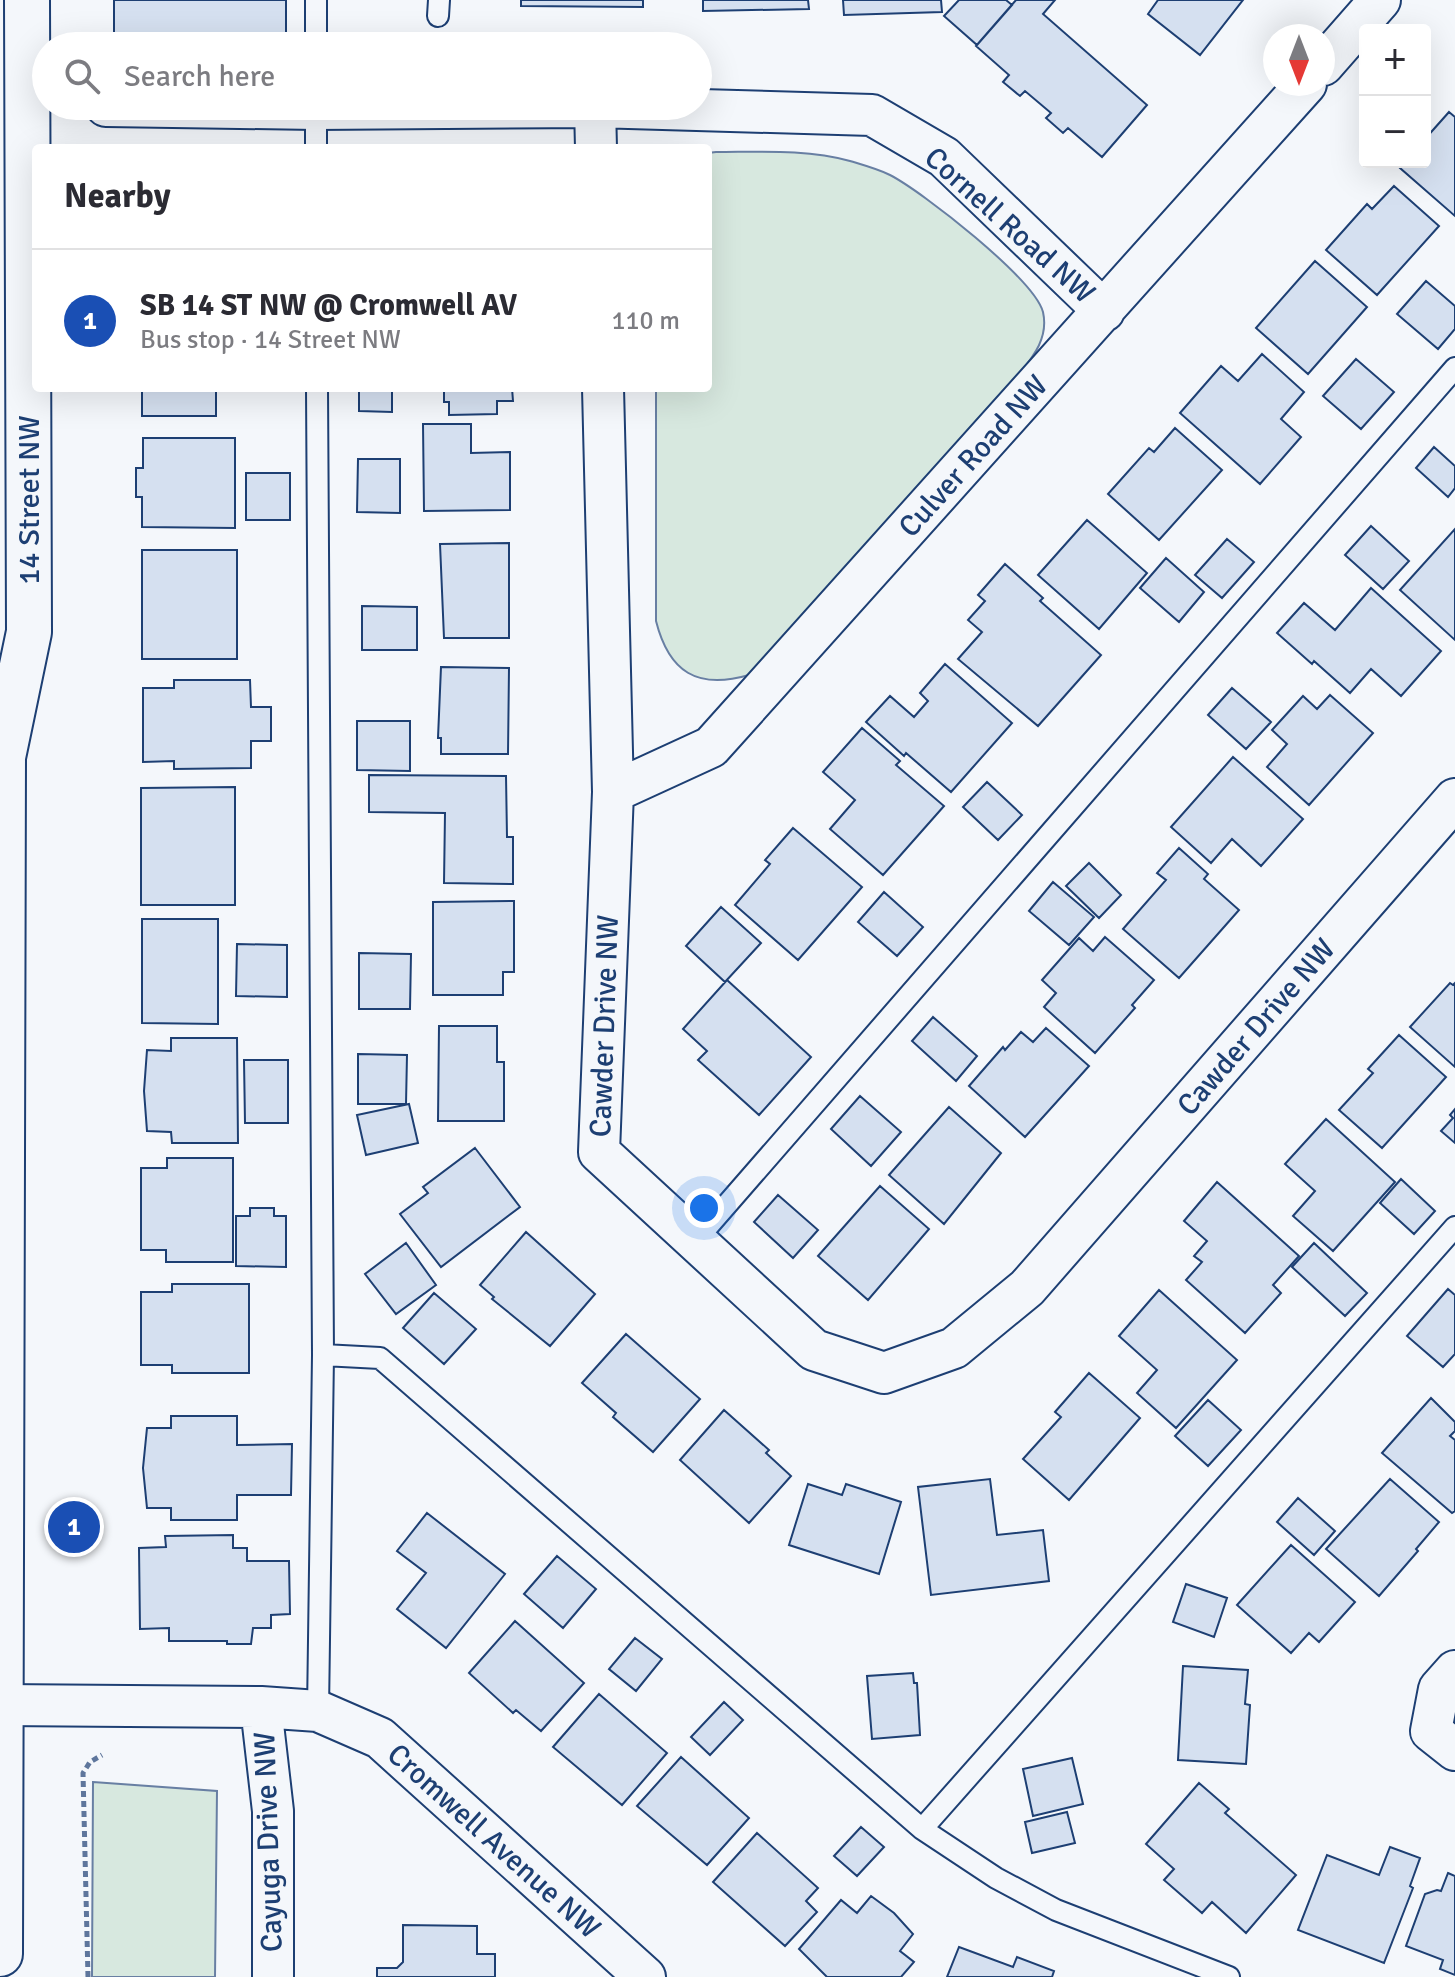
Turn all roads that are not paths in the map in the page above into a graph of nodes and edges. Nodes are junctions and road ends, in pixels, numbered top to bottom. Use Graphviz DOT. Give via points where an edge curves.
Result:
graph roads {
  1 [pos="27,0"];
  2 [pos="316,0"];
  3 [pos="1380,0"];
  4 [pos="316,32"];
  5 [pos="1335,51"];
  6 [pos="32,52"];
  7 [pos="1295,96"];
  8 [pos="712,110"];
  9 [pos="37,120"];
  10 [pos="316,120"];
  11 [pos="595,120"];
  12 [pos="36,144"];
  13 [pos="316,144"];
  14 [pos="596,144"];
  15 [pos="1104,311"];
  16 [pos="1455,368"];
  17 [pos="33,392"];
  18 [pos="317,392"];
  19 [pos="603,392"];
  20 [pos="1,752"];
  21 [pos="613,792"];
  22 [pos="1455,799"];
  23 [pos="1455,1227"];
  24 [pos="696,1240"];
  25 [pos="323,1355"];
  26 [pos="1455,1671"];
  27 [pos="1,1705"];
  28 [pos="261,1707"];
  29 [pos="318,1711"];
  30 [pos="1455,1750"];
  31 [pos="922,1829"];
  32 [pos="0,1954"];
  33 [pos="273,1977"];
  34 [pos="645,1977"];
  35 [pos="1229,1977"];
  1 -- 6 [label="main road, 14 Street NW"];
  2 -- 4 [label="lane"];
  3 -- 5 [label="street"];
  7 -- 15 [label="street, Culver Road NW"];
  8 -- 15 [label="street, Cornell Road NW" via="872,115 944,157"];
  9 -- 12 [label="main road, 14 Street NW"];
  10 -- 13 [label="lane"];
  11 -- 14 [label="street"];
  15 -- 21 [label="street, Culver Road NW" via="711,747"];
  16 -- 24 [label="lane"];
  17 -- 20 [label="main road, 14 Street NW" via="29,632"];
  18 -- 25 [label="lane"];
  19 -- 21 [label="street, Cawder Drive NW"];
  20 -- 27 [label="main road, 14 Street NW"];
  21 -- 24 [label="street, Cawder Drive NW" via="599,1152"];
  22 -- 24 [label="street, Cawder Drive NW" via="1027,1288 954,1348 884,1373 814,1350"];
  23 -- 31 [label="lane"];
  25 -- 29 [label="lane"];
  25 -- 31 [label="lane" via="380,1358"];
  26 -- 30 [label="street" via="1439,1689 1431,1731"];
  27 -- 28 [label="street, Cromwell Avenue NW"];
  27 -- 32 [label="main road, 14 Street NW"];
  28 -- 29 [label="street, Cromwell Avenue NW"];
  28 -- 33 [label="street, Cayuga Drive NW" via="273,1811"];
  29 -- 34 [label="street, Cromwell Avenue NW" via="380,1738"];
  31 -- 35 [label="lane" via="1056,1910"];
}
